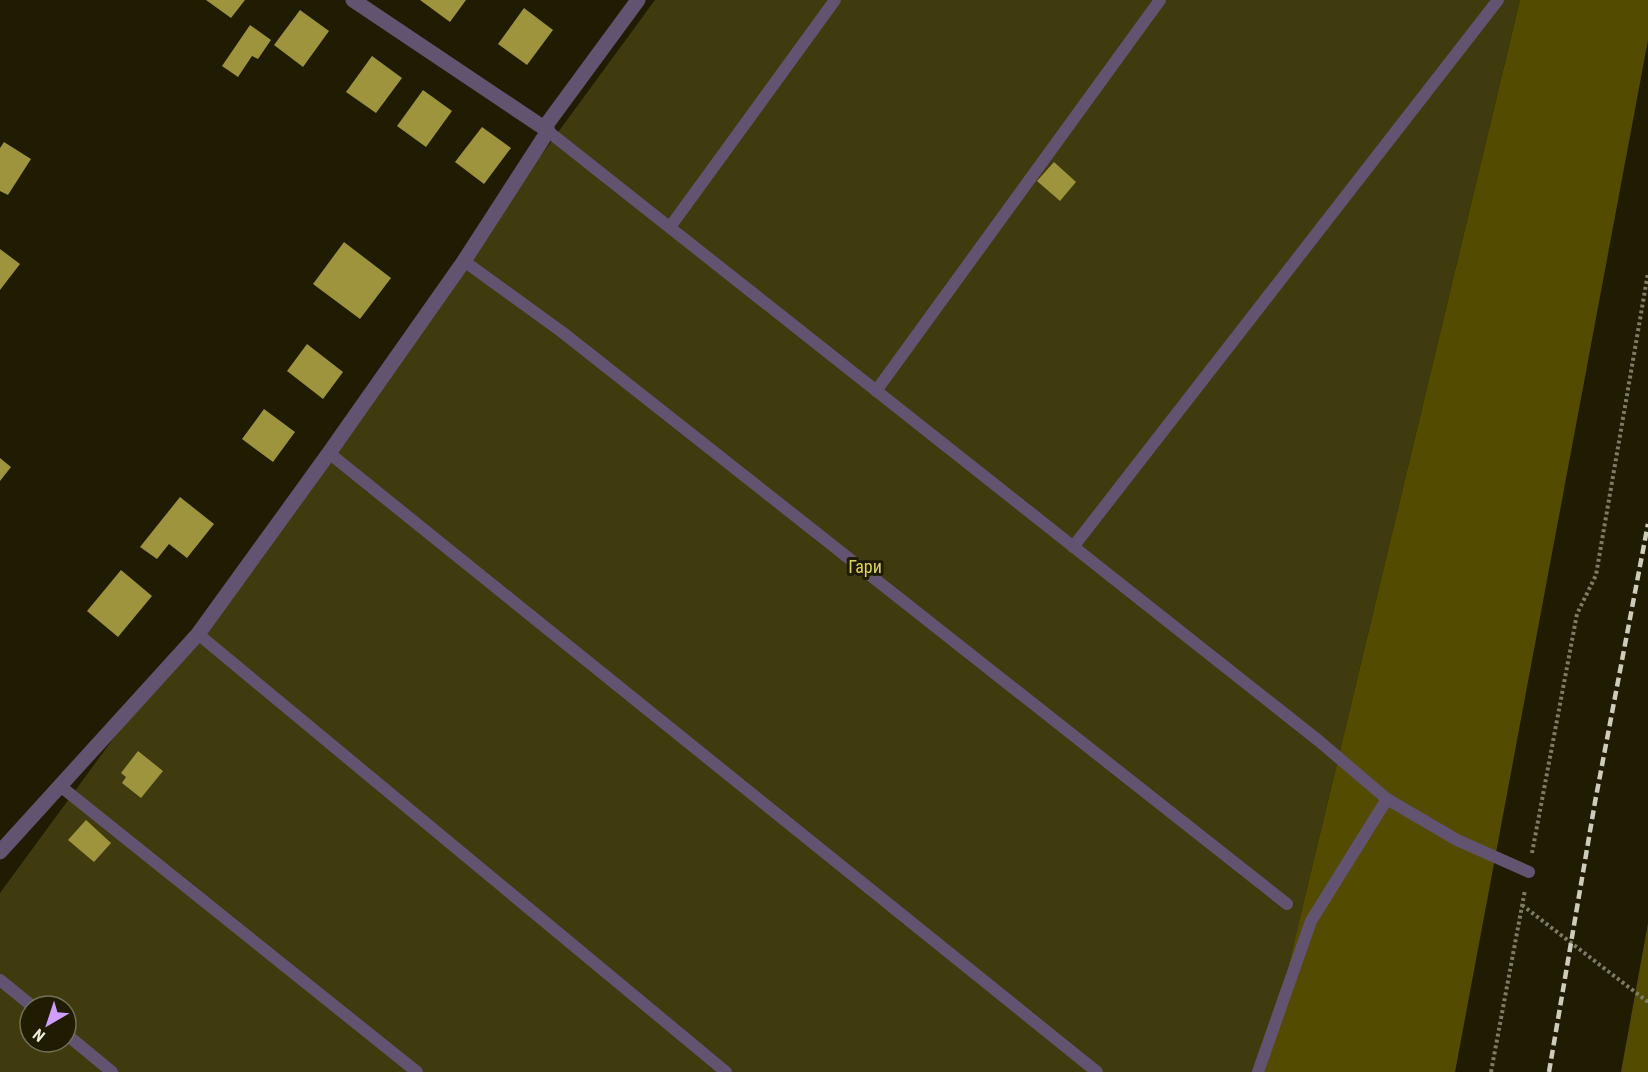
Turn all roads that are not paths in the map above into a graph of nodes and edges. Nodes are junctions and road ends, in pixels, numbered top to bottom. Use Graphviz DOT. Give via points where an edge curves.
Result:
graph roads {
  1 [pos="353,0"];
  2 [pos="638,0"];
  3 [pos="835,0"];
  4 [pos="1160,0"];
  5 [pos="1498,0"];
  6 [pos="546,130"];
  7 [pos="670,227"];
  8 [pos="464,261"];
  9 [pos="876,391"];
  10 [pos="329,453"];
  11 [pos="1073,547"];
  12 [pos="198,634"];
  13 [pos="59,785"];
  14 [pos="1386,799"];
  15 [pos="0,852"];
  16 [pos="1528,872"];
  17 [pos="1287,904"];
  18 [pos="0,980"];
  19 [pos="18,995"];
  20 [pos="78,1044"];
  21 [pos="112,1072"];
  22 [pos="417,1072"];
  23 [pos="726,1072"];
  24 [pos="1097,1072"];
  25 [pos="1258,1072"];
  1 -- 6 [label="street"];
  2 -- 6 [label="street"];
  3 -- 7 [label="lane"];
  4 -- 9 [label="lane"];
  5 -- 11 [label="lane"];
  6 -- 7 [label="lane"];
  6 -- 8 [label="street"];
  7 -- 9 [label="lane"];
  8 -- 10 [label="street"];
  8 -- 17 [label="lane" via="562,332"];
  9 -- 11 [label="lane"];
  10 -- 12 [label="street"];
  10 -- 24 [label="lane"];
  11 -- 14 [label="lane" via="1319,741"];
  12 -- 13 [label="street"];
  12 -- 23 [label="lane"];
  13 -- 15 [label="street"];
  13 -- 22 [label="lane"];
  14 -- 16 [label="lane" via="1457,840"];
  14 -- 25 [label="lane" via="1311,921"];
  18 -- 19 [label="lane"];
  20 -- 21 [label="lane"];
}
